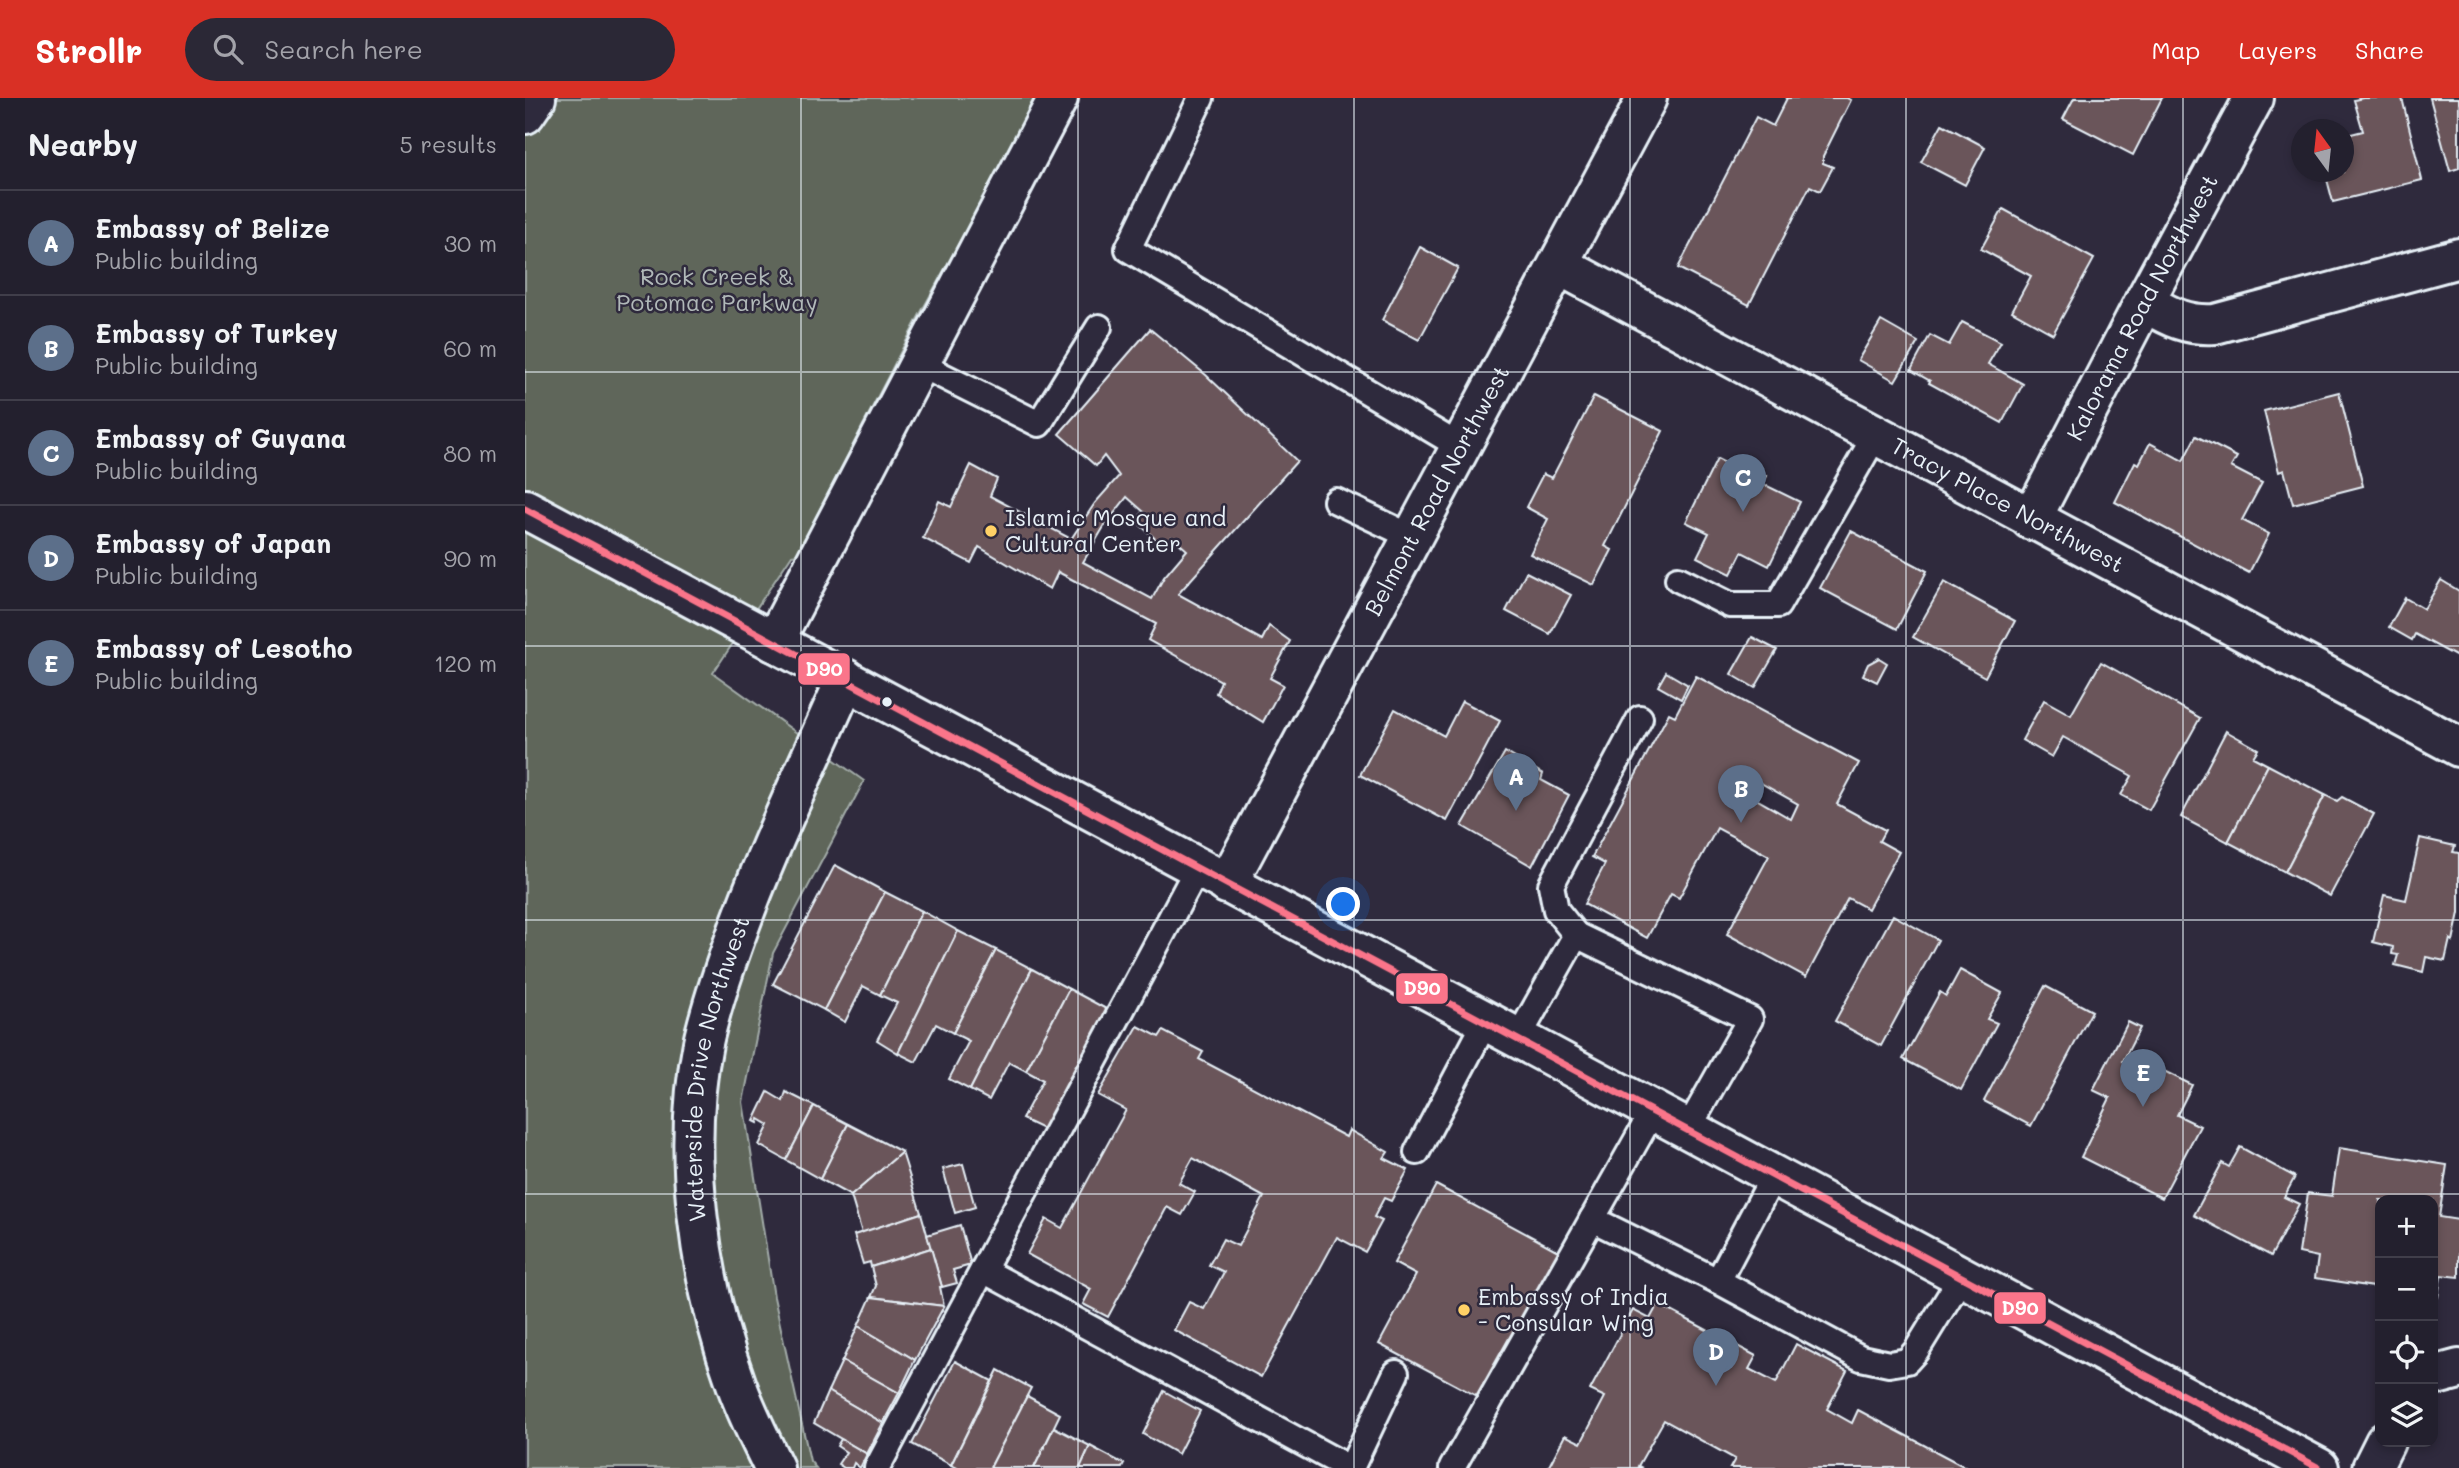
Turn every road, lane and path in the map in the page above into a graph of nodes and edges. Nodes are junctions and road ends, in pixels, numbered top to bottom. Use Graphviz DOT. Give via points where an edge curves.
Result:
graph roads {
  1 [pos="536,98"];
  2 [pos="1058,98"];
  3 [pos="1201,98"];
  4 [pos="1647,98"];
  5 [pos="2254,98"];
  6 [pos="525,114"];
  7 [pos="2459,258"];
  8 [pos="1559,265"];
  9 [pos="2144,302"];
  10 [pos="1099,327"];
  11 [pos="919,364"];
  12 [pos="1875,436"];
  13 [pos="1459,446"];
  14 [pos="1336,501"];
  15 [pos="525,509"];
  16 [pos="2031,520"];
  17 [pos="1412,537"];
  18 [pos="1678,579"];
  19 [pos="774,642"];
  20 [pos="846,679"];
  21 [pos="1640,718"];
  22 [pos="2459,747"];
  23 [pos="1212,876"];
  24 [pos="1576,935"];
  25 [pos="1502,1029"];
  26 [pos="1653,1111"];
  27 [pos="1688,1129"];
  28 [pos="1417,1152"];
  29 [pos="1774,1175"];
  30 [pos="1592,1219"];
  31 [pos="983,1270"];
  32 [pos="1962,1276"];
  33 [pos="1718,1281"];
  34 [pos="2459,1369"];
  35 [pos="1396,1373"];
  36 [pos="2438,1375"];
  37 [pos="2382,1447"];
  38 [pos="774,1468"];
  39 [pos="877,1468"];
  40 [pos="1350,1468"];
  41 [pos="1452,1468"];
  42 [pos="2319,1468"];
  43 [pos="2372,1468"];
  1 -- 6 [label="street"];
  2 -- 11 [label="street"];
  3 -- 13 [label="lane" via="1128,249"];
  4 -- 8 [label="street, Belmont Road Northwest"];
  5 -- 9 [label="street, Kalorama Road Northwest"];
  7 -- 9 [label="street" via="2215,324 2186,323"];
  8 -- 12 [label="street, Tracy Place Northwest"];
  8 -- 13 [label="street, Belmont Road Northwest"];
  9 -- 16 [label="street, Kalorama Road Northwest"];
  10 -- 11 [label="lane" via="1039,424"];
  11 -- 19 [label="street"];
  12 -- 16 [label="street, Tracy Place Northwest"];
  12 -- 18 [label="lane" via="1778,605 1730,605"];
  13 -- 17 [label="street, Belmont Road Northwest"];
  14 -- 17 [label="lane"];
  15 -- 19 [label="street"];
  16 -- 22 [label="street, Tracy Place Northwest"];
  17 -- 23 [label="street, Belmont Road Northwest"];
  19 -- 20 [label="street"];
  20 -- 23 [label="street"];
  20 -- 38 [label="street, Waterside Drive Northwest" via="744,913 720,981 703,1043 696,1104 694,1163 709,1287 737,1388"];
  21 -- 24 [label="lane" via="1551,885 1556,910"];
  23 -- 25 [label="street"];
  23 -- 31 [label="lane"];
  24 -- 25 [label="lane"];
  24 -- 27 [label="lane" via="1750,1019"];
  25 -- 26 [label="street"];
  25 -- 28 [label="lane"];
  26 -- 27 [label="street"];
  26 -- 30 [label="lane"];
  27 -- 29 [label="street"];
  29 -- 32 [label="street"];
  29 -- 33 [label="lane"];
  30 -- 33 [label="lane"];
  30 -- 41 [label="lane"];
  31 -- 39 [label="lane"];
  31 -- 40 [label="lane"];
  32 -- 33 [label="lane" via="1916,1351 1907,1361 1888,1364 1861,1357"];
  32 -- 42 [label="street"];
  34 -- 36 [label="street"];
  35 -- 40 [label="lane"];
  37 -- 43 [label="street"];
}
